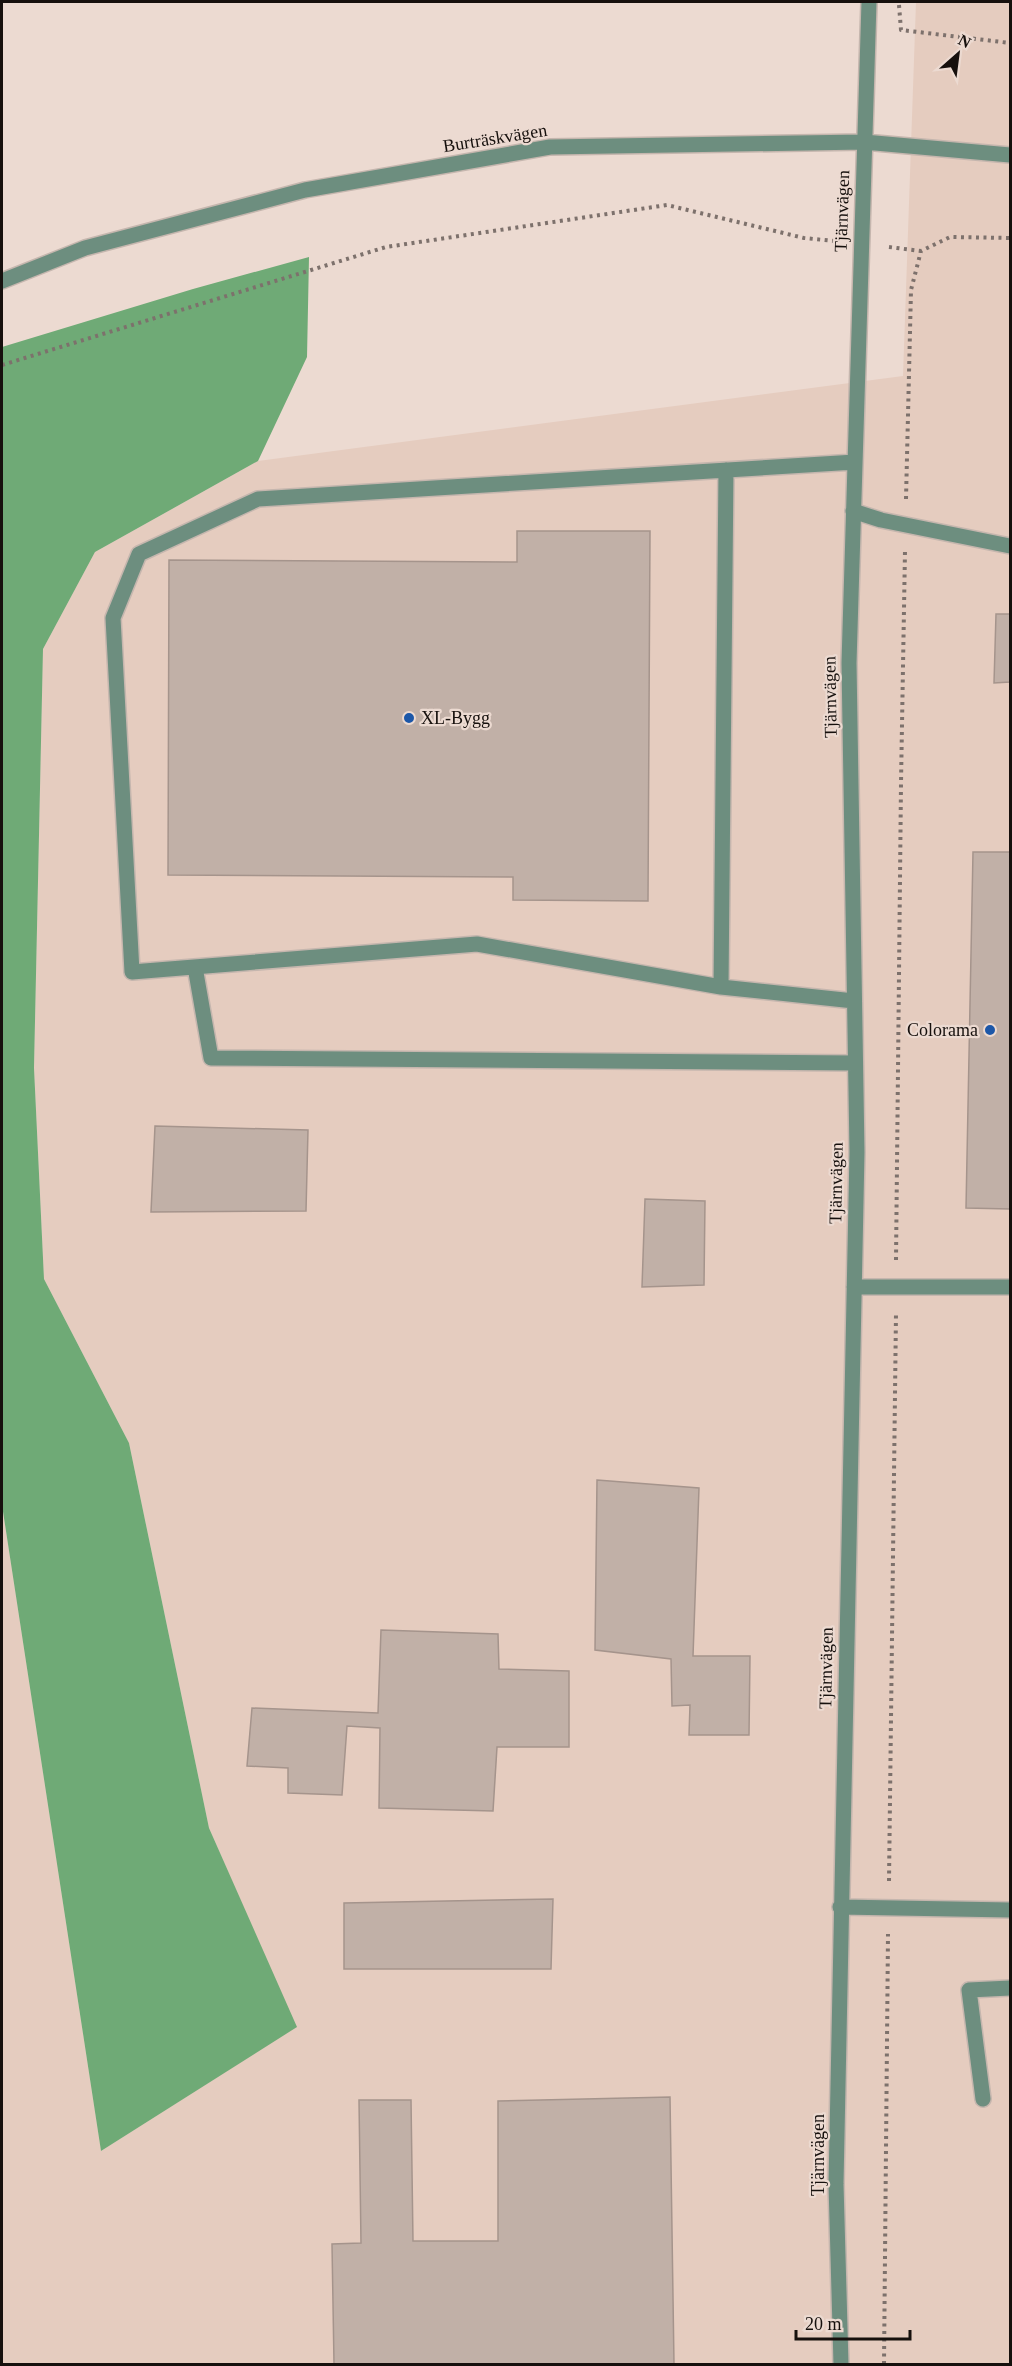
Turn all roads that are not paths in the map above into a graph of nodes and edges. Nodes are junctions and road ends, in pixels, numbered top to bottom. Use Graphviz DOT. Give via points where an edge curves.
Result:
graph roads {
  1 [pos="869,2"];
  2 [pos="864,142"];
  3 [pos="1011,155"];
  4 [pos="2,281"];
  5 [pos="855,462"];
  6 [pos="726,470"];
  7 [pos="853,511"];
  8 [pos="1011,546"];
  9 [pos="195,967"];
  10 [pos="721,987"];
  11 [pos="854,1001"];
  12 [pos="855,1063"];
  13 [pos="854,1287"];
  14 [pos="1011,1287"];
  15 [pos="840,1907"];
  16 [pos="1011,1910"];
  17 [pos="1011,1988"];
  18 [pos="983,2099"];
  19 [pos="841,2364"];
  1 -- 2 [label="street, Tjärnvägen"];
  2 -- 3 [label="street, Burträskvägen"];
  2 -- 4 [label="street, Burträskvägen" via="550,147 305,190 85,248"];
  2 -- 5 [label="street, Tjärnvägen"];
  5 -- 6 [label="street"];
  5 -- 7 [label="street, Tjärnvägen"];
  6 -- 9 [label="street" via="258,499 139,554 113,618 132,972"];
  6 -- 10 [label="street"];
  7 -- 8 [label="street"];
  7 -- 11 [label="street, Tjärnvägen" via="849,663"];
  9 -- 10 [label="street" via="477,944"];
  9 -- 12 [label="street" via="210,1058"];
  10 -- 11 [label="street"];
  11 -- 12 [label="street, Tjärnvägen"];
  12 -- 13 [label="street, Tjärnvägen"];
  13 -- 14 [label="street"];
  13 -- 15 [label="street, Tjärnvägen"];
  15 -- 16 [label="street"];
  15 -- 19 [label="street, Tjärnvägen" via="837,2184"];
  17 -- 18 [label="street" via="969,1990"];
}
